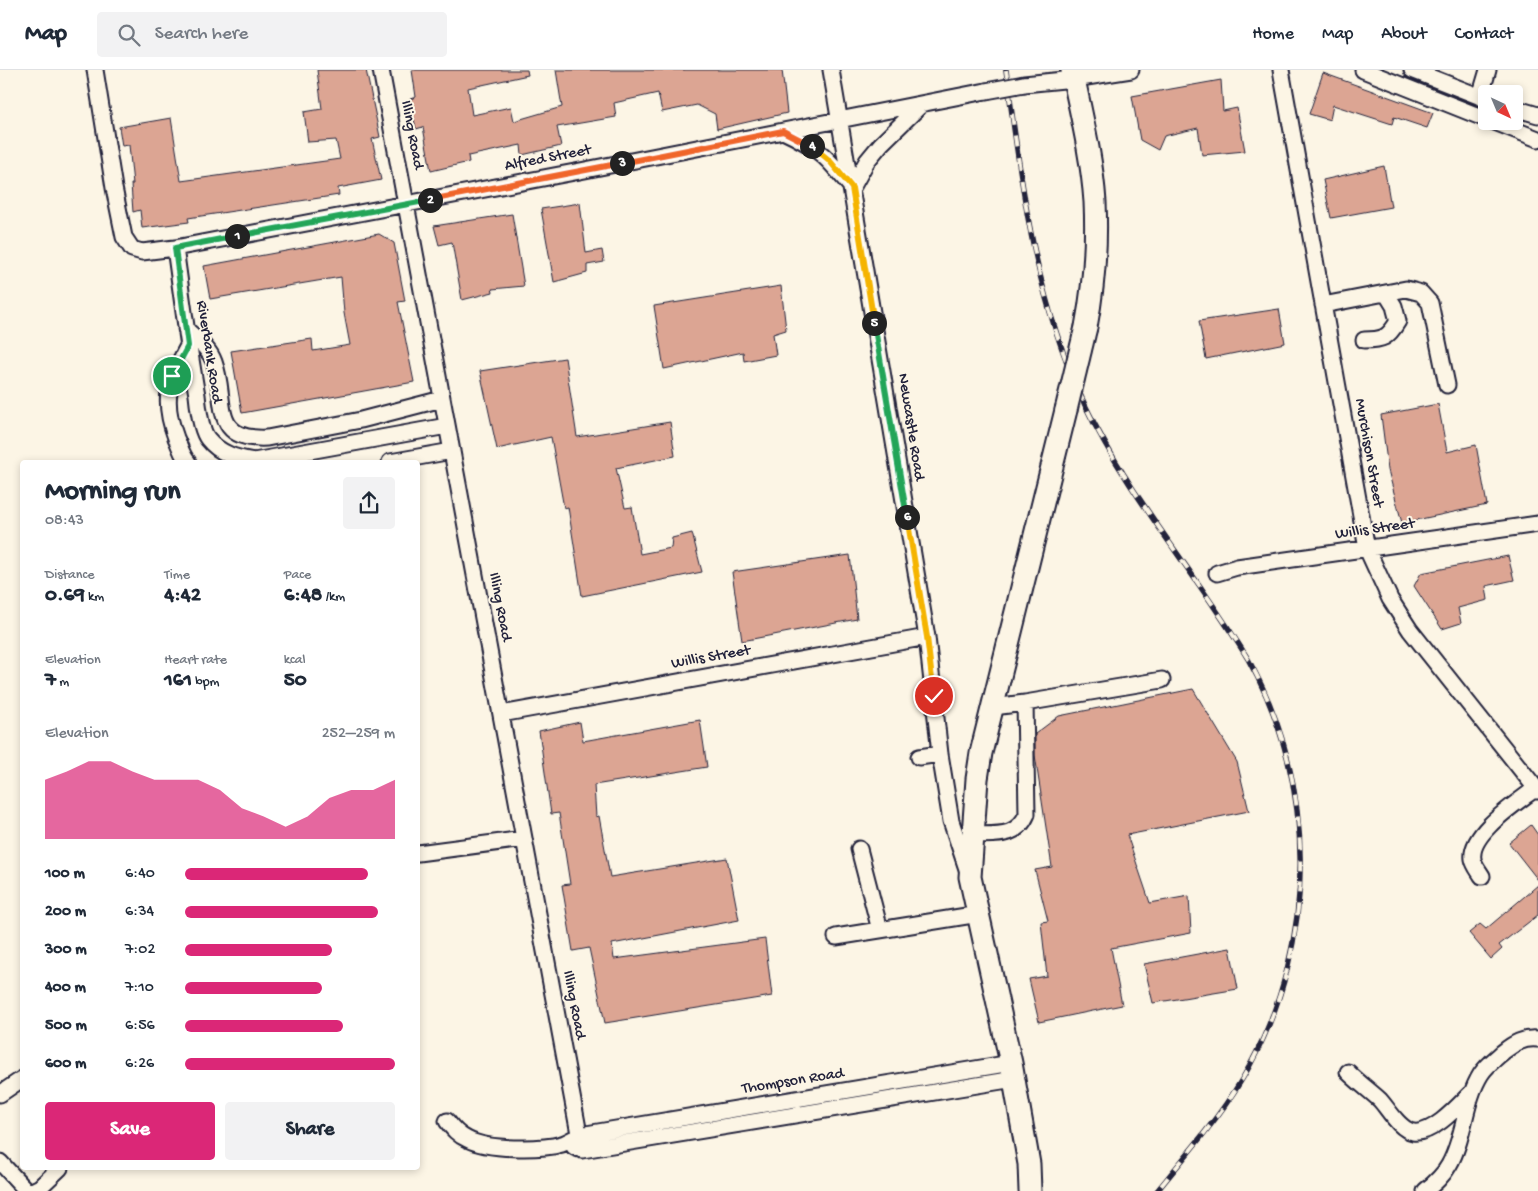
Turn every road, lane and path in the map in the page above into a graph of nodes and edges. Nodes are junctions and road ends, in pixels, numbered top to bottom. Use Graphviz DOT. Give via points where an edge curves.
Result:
graph roads {
  1 [pos="95,70"];
  2 [pos="381,70"];
  3 [pos="831,70"];
  4 [pos="1127,70"];
  5 [pos="1281,70"];
  6 [pos="1363,70"];
  7 [pos="1412,70"];
  8 [pos="1488,70"];
  9 [pos="1073,75"];
  10 [pos="1485,85"];
  11 [pos="1478,96"];
  12 [pos="923,104"];
  13 [pos="1523,111"];
  14 [pos="1538,115"];
  15 [pos="1478,116"];
  16 [pos="840,120"];
  17 [pos="1515,130"];
  18 [pos="783,131"];
  19 [pos="1538,139"];
  20 [pos="852,188"];
  21 [pos="406,204"];
  22 [pos="175,248"];
  23 [pos="1386,293"];
  24 [pos="1323,305"];
  25 [pos="186,329"];
  26 [pos="1364,340"];
  27 [pos="188,346"];
  28 [pos="1447,385"];
  29 [pos="442,399"];
  30 [pos="448,426"];
  31 [pos="452,451"];
  32 [pos="186,460"];
  33 [pos="247,460"];
  34 [pos="260,460"];
  35 [pos="401,460"];
  36 [pos="1538,524"];
  37 [pos="1367,549"];
  38 [pos="1217,573"];
  39 [pos="927,637"];
  40 [pos="1162,680"];
  41 [pos="1024,703"];
  42 [pos="993,707"];
  43 [pos="501,714"];
  44 [pos="940,754"];
  45 [pos="919,757"];
  46 [pos="1537,790"];
  47 [pos="974,836"];
  48 [pos="524,839"];
  49 [pos="859,849"];
  50 [pos="420,853"];
  51 [pos="1482,876"];
  52 [pos="970,877"];
  53 [pos="979,914"];
  54 [pos="880,930"];
  55 [pos="836,938"];
  56 [pos="1538,1039"];
  57 [pos="1013,1071"];
  58 [pos="1348,1072"];
  59 [pos="20,1080"];
  60 [pos="1472,1092"];
  61 [pos="0,1094"];
  62 [pos="447,1121"];
  63 [pos="581,1142"];
  64 [pos="0,1162"];
  65 [pos="58,1170"];
  66 [pos="1441,1186"];
  67 [pos="32,1191"];
  68 [pos="1030,1191"];
  69 [pos="1426,1191"];
  1 -- 22 [label="street" via="124,237 132,249 142,252"];
  2 -- 21 [label="street, Illing Road"];
  3 -- 16 [label="street, Newcastle Road"];
  4 -- 9 [label="street, Alfred Street"];
  5 -- 24 [label="street, Murchison Street"];
  6 -- 15 [label="street"];
  7 -- 11 [label="street"];
  8 -- 10 [label="street"];
  9 -- 12 [label="street, Alfred Street, bridge"];
  9 -- 42 [label="highway, bridge" via="1095,200 1096,246 1091,299"];
  12 -- 16 [label="street, Alfred Street"];
  12 -- 20 [label="street" via="881,144"];
  13 -- 14 [label="street"];
  16 -- 18 [label="street, Alfred Street"];
  16 -- 20 [label="street, Newcastle Road"];
  17 -- 19 [label="street"];
  18 -- 20 [label="street" via="805,141 829,160"];
  18 -- 21 [label="street, Alfred Street"];
  20 -- 39 [label="street, Newcastle Road"];
  21 -- 22 [label="street, Alfred Street"];
  21 -- 29 [label="street, Illing Road"];
  22 -- 25 [label="street, Riverbank Road"];
  23 -- 24 [label="street"];
  23 -- 26 [label="street" via="1398,321 1391,333 1380,340"];
  23 -- 28 [label="street" via="1414,290 1430,304"];
  24 -- 37 [label="street, Murchison Street"];
  25 -- 27 [label="street, Riverbank Road"];
  25 -- 29 [label="street" via="211,356 226,423 232,432 242,437 267,438 361,420"];
  27 -- 32 [label="street" via="168,391 174,430"];
  27 -- 33 [label="street, Riverbank Road" via="206,437 234,458"];
  29 -- 30 [label="street, Illing Road"];
  30 -- 31 [label="street, Illing Road"];
  30 -- 34 [label="street, Riverbank Road"];
  31 -- 35 [label="street"];
  31 -- 43 [label="street, Illing Road"];
  36 -- 37 [label="street, Willis Street"];
  37 -- 38 [label="street, Willis Street"];
  37 -- 46 [label="street, Murchison Street" via="1390,600 1410,630"];
  39 -- 43 [label="street, Willis Street"];
  39 -- 44 [label="street, Newcastle Road"];
  40 -- 41 [label="street"];
  41 -- 42 [label="street"];
  41 -- 47 [label="street" via="1027,814 1016,830"];
  42 -- 47 [label="highway" via="977,779"];
  43 -- 48 [label="street, Illing Road"];
  44 -- 45 [label="street"];
  44 -- 52 [label="street, Newcastle Road" via="951,820"];
  46 -- 51 [label="street" via="1481,834 1474,845 1473,862"];
  47 -- 52 [label="highway"];
  48 -- 50 [label="street"];
  48 -- 63 [label="street, Illing Road"];
  49 -- 54 [label="street"];
  52 -- 53 [label="highway"];
  53 -- 54 [label="street"];
  53 -- 57 [label="highway"];
  54 -- 55 [label="street"];
  56 -- 60 [label="street" via="1515,1043 1492,1061"];
  57 -- 63 [label="street, Thompson Road"];
  57 -- 68 [label="highway" via="1029,1164"];
  58 -- 60 [label="street" via="1413,1132 1422,1131 1445,1118"];
  59 -- 61 [label="street"];
  60 -- 66 [label="street" via="1467,1116"];
  62 -- 63 [label="street, Thompson Road" via="456,1132 484,1146 533,1147"];
  64 -- 67 [label="street" via="25,1189"];
  65 -- 67 [label="street" via="40,1188"];
  66 -- 69 [label="street"];
}
